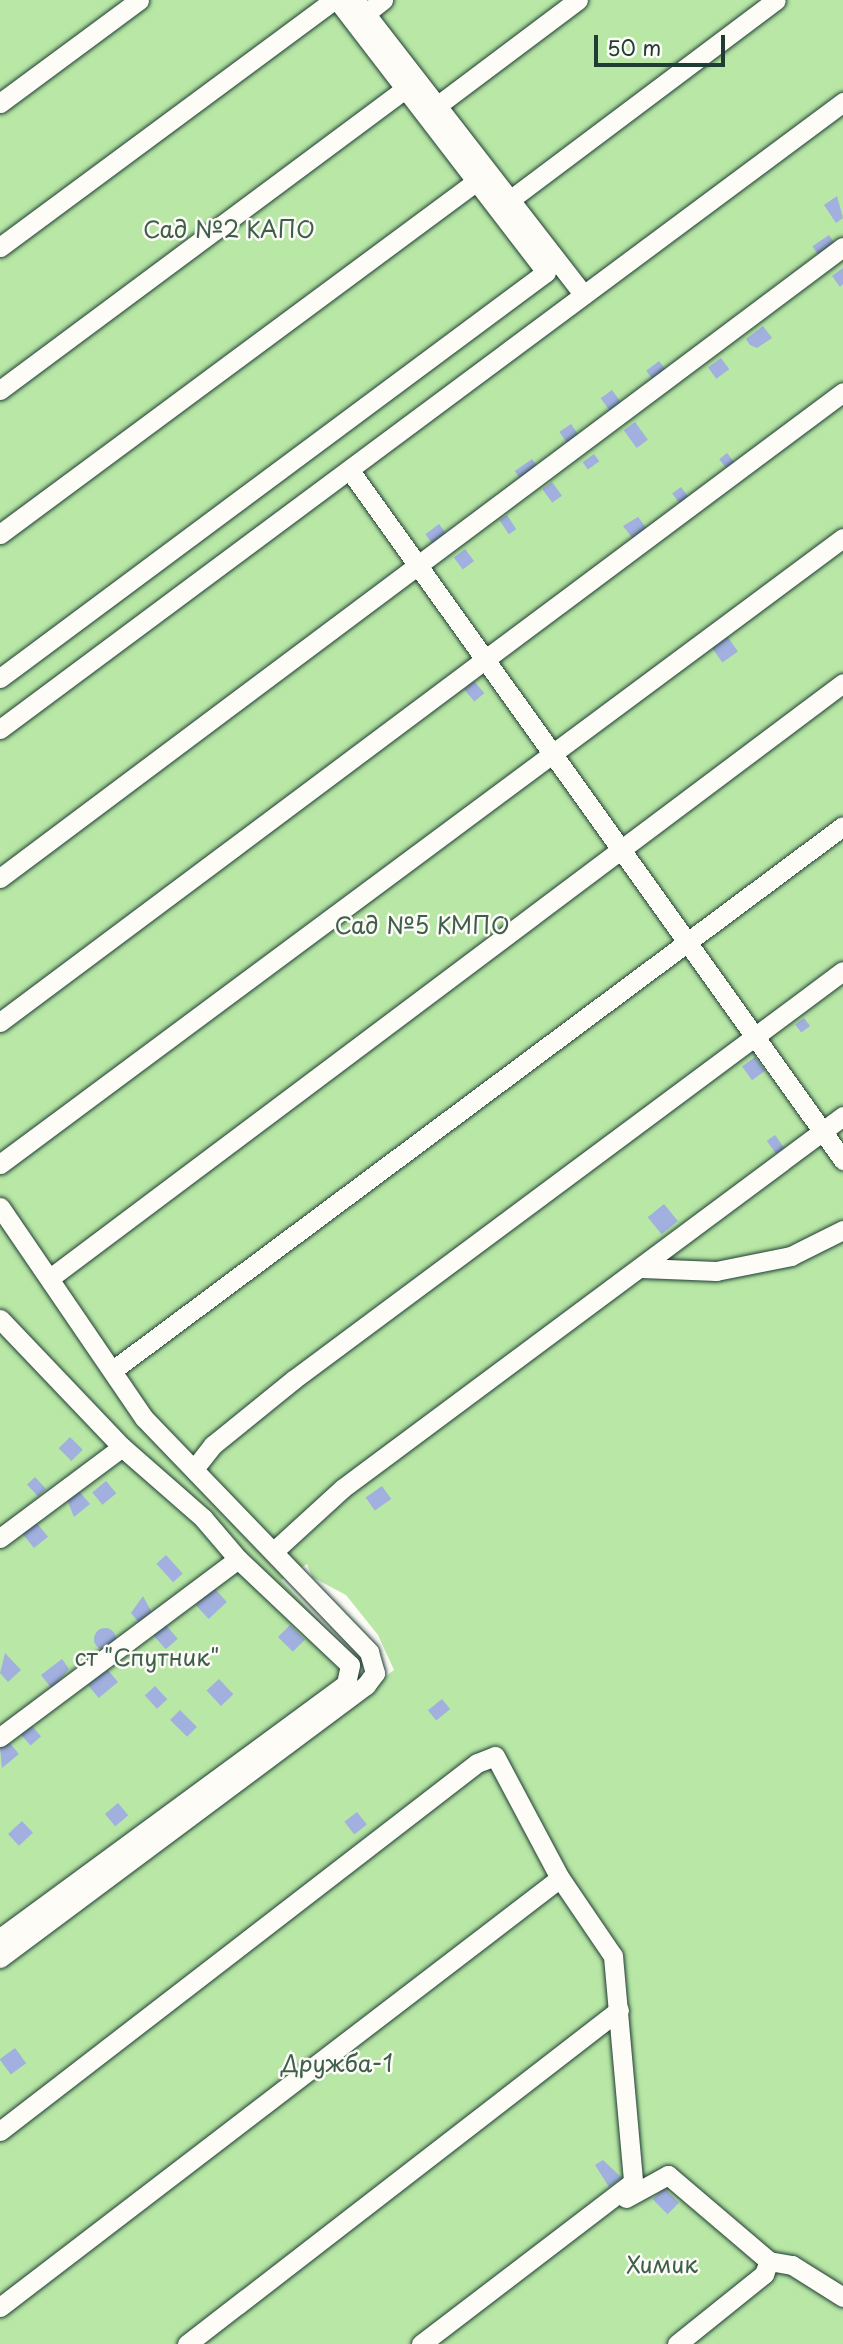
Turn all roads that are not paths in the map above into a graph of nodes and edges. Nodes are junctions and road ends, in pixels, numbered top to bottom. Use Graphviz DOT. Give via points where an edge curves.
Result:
graph roads {
  1 [pos="139,0"];
  2 [pos="335,0"];
  3 [pos="383,0"];
  4 [pos="578,0"];
  5 [pos="776,0"];
  6 [pos="360,7"];
  7 [pos="406,89"];
  8 [pos="843,102"];
  9 [pos="0,103"];
  10 [pos="438,105"];
  11 [pos="478,180"];
  12 [pos="511,199"];
  13 [pos="0,247"];
  14 [pos="843,247"];
  15 [pos="584,295"];
  16 [pos="0,390"];
  17 [pos="843,392"];
  18 [pos="351,472"];
  19 [pos="0,534"];
  20 [pos="843,538"];
  21 [pos="416,567"];
  22 [pos="484,658"];
  23 [pos="0,678"];
  24 [pos="843,683"];
  25 [pos="0,729"];
  26 [pos="554,752"];
  27 [pos="843,826"];
  28 [pos="622,847"];
  29 [pos="0,878"];
  30 [pos="687,942"];
  31 [pos="843,971"];
  32 [pos="0,1022"];
  33 [pos="755,1036"];
  34 [pos="843,1116"];
  35 [pos="822,1132"];
  36 [pos="843,1160"];
  37 [pos="0,1164"];
  38 [pos="0,1207"];
  39 [pos="843,1230"];
  40 [pos="642,1268"];
  41 [pos="50,1278"];
  42 [pos="4,1330"];
  43 [pos="113,1370"];
  44 [pos="122,1447"];
  45 [pos="194,1469"];
  46 [pos="0,1538"];
  47 [pos="274,1551"];
  48 [pos="238,1559"];
  49 [pos="0,1737"];
  50 [pos="560,1878"];
  51 [pos="0,1938"];
  52 [pos="0,1958"];
  53 [pos="619,2010"];
  54 [pos="0,2131"];
  55 [pos="769,2261"];
  56 [pos="843,2297"];
  57 [pos="0,2307"];
  58 [pos="187,2344"];
  59 [pos="421,2344"];
  60 [pos="440,2344"];
  61 [pos="677,2344"];
  1 -- 9 [label="street"];
  2 -- 7 [label="street"];
  2 -- 13 [label="street"];
  3 -- 6 [label="street"];
  4 -- 10 [label="street"];
  5 -- 12 [label="street"];
  6 -- 10 [label="street"];
  7 -- 11 [label="street"];
  7 -- 16 [label="street"];
  8 -- 15 [label="street"];
  10 -- 12 [label="street"];
  11 -- 19 [label="street"];
  11 -- 23 [label="street" via="547,272"];
  12 -- 15 [label="street"];
  14 -- 21 [label="street"];
  15 -- 18 [label="street"];
  17 -- 22 [label="street"];
  18 -- 21 [label="street"];
  18 -- 25 [label="street"];
  20 -- 26 [label="street"];
  21 -- 22 [label="street"];
  21 -- 29 [label="street"];
  22 -- 26 [label="street"];
  22 -- 32 [label="street"];
  24 -- 28 [label="street"];
  26 -- 28 [label="street"];
  26 -- 37 [label="street"];
  27 -- 30 [label="street"];
  28 -- 30 [label="street"];
  28 -- 41 [label="street"];
  30 -- 33 [label="street"];
  30 -- 43 [label="street"];
  31 -- 33 [label="street"];
  33 -- 35 [label="street"];
  33 -- 45 [label="street" via="293,1380 213,1445"];
  34 -- 35 [label="street"];
  35 -- 36 [label="street"];
  35 -- 40 [label="street"];
  38 -- 41 [label="street"];
  39 -- 40 [label="street" via="791,1256 716,1271"];
  40 -- 47 [label="street" via="343,1488"];
  41 -- 43 [label="street"];
  42 -- 44 [label="street"];
  43 -- 45 [label="street" via="144,1419"];
  44 -- 46 [label="street"];
  44 -- 48 [label="street" via="204,1518"];
  45 -- 47 [label="street"];
  47 -- 52 [label="street" via="369,1651 375,1673 345,1701"];
  48 -- 49 [label="street"];
  48 -- 51 [label="street" via="350,1665 346,1684"];
  50 -- 53 [label="street" via="613,1956"];
  50 -- 54 [label="street" via="495,1756 477,1763"];
  50 -- 57 [label="street"];
  53 -- 58 [label="street"];
  53 -- 59 [label="street" via="633,2182"];
  55 -- 56 [label="street" via="792,2265"];
  55 -- 60 [label="street" via="668,2175 623,2200"];
  55 -- 61 [label="street" via="764,2274"];
}
